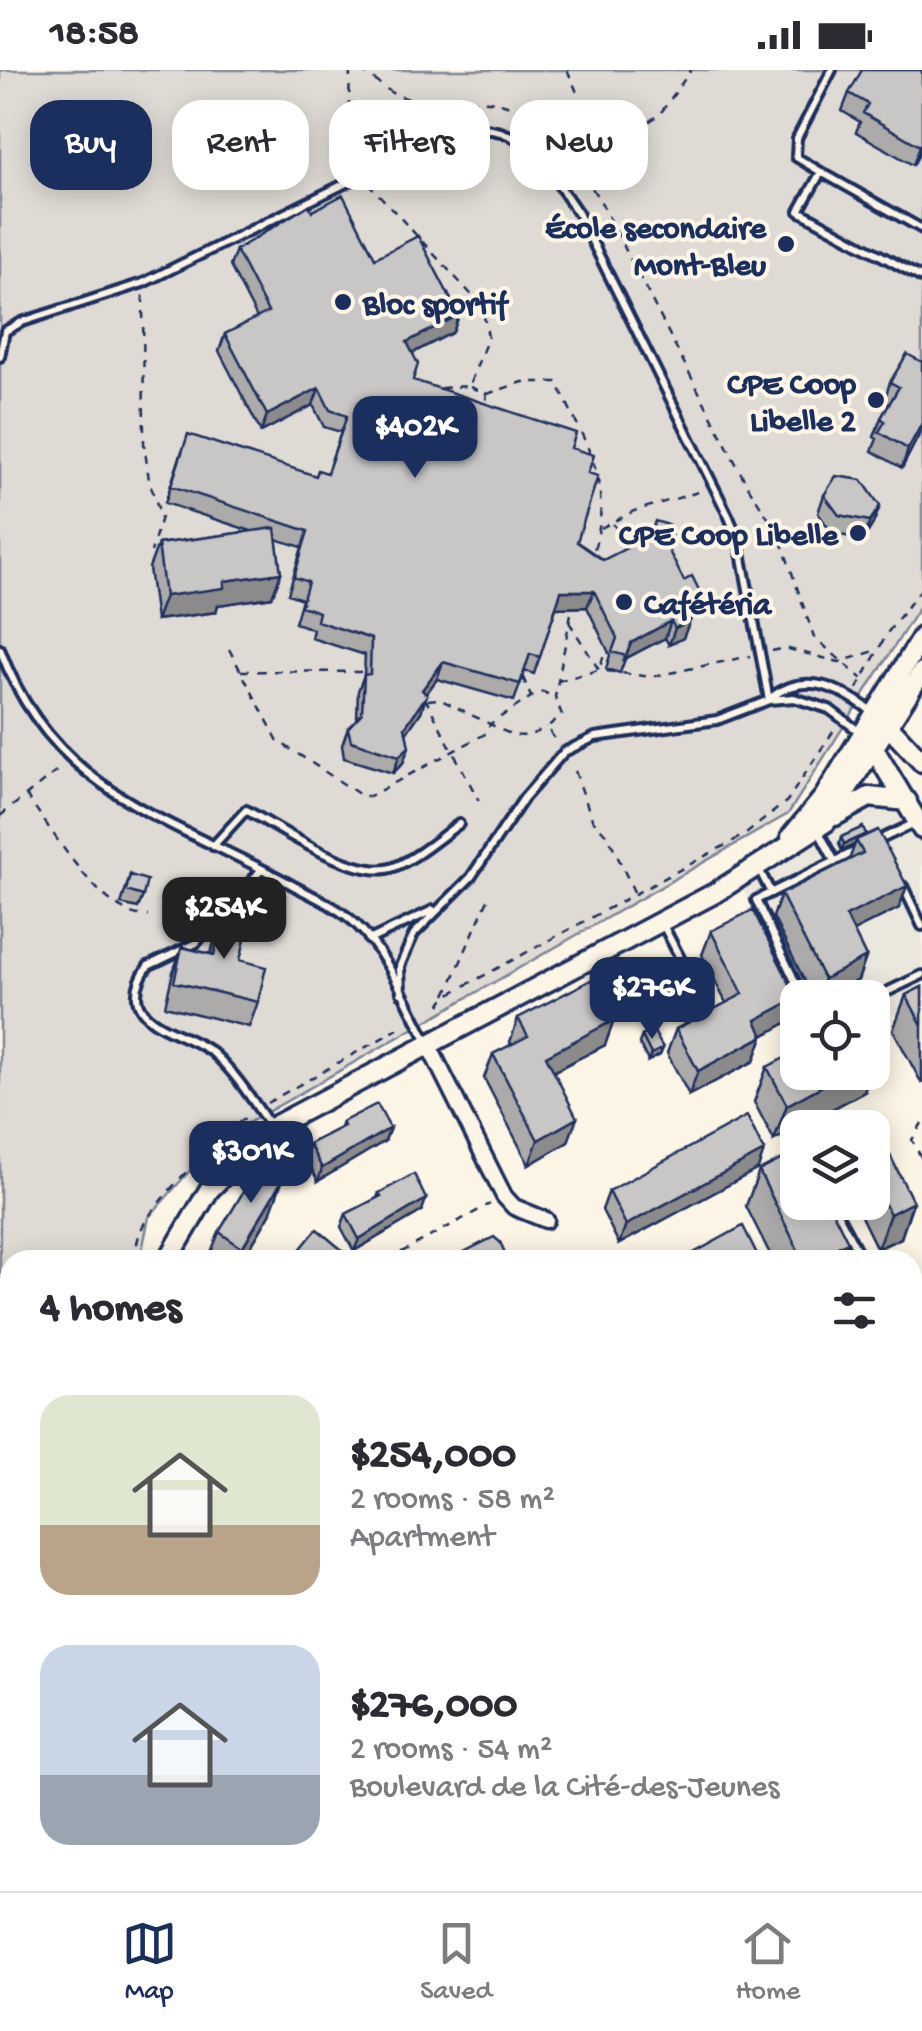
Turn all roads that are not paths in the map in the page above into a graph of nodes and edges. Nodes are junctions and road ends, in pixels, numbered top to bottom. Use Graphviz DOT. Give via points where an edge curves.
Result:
graph roads {
  1 [pos="832,70"];
  2 [pos="821,172"];
  3 [pos="922,229"];
  4 [pos="922,278"];
  5 [pos="0,357"];
  6 [pos="922,638"];
  7 [pos="0,649"];
  8 [pos="922,672"];
  9 [pos="769,700"];
  10 [pos="874,713"];
  11 [pos="890,726"];
  12 [pos="861,732"];
  13 [pos="875,750"];
  14 [pos="922,762"];
  15 [pos="907,801"];
  16 [pos="459,824"];
  17 [pos="822,825"];
  18 [pos="920,825"];
  19 [pos="880,840"];
  20 [pos="212,846"];
  21 [pos="888,856"];
  22 [pos="835,862"];
  23 [pos="763,863"];
  24 [pos="262,869"];
  25 [pos="896,871"];
  26 [pos="771,892"];
  27 [pos="438,907"];
  28 [pos="662,921"];
  29 [pos="922,926"];
  30 [pos="369,940"];
  31 [pos="922,974"];
  32 [pos="795,980"];
  33 [pos="890,990"];
  34 [pos="401,993"];
  35 [pos="700,998"];
  36 [pos="427,1042"];
  37 [pos="271,1128"];
  38 [pos="546,1220"];
  39 [pos="841,1220"];
  40 [pos="174,1250"];
  41 [pos="857,1250"];
  1 -- 2 [label="lane" via="796,138 796,157"];
  2 -- 3 [label="lane"];
  2 -- 4 [label="lane" via="799,211"];
  5 -- 9 [label="lane" via="12,326 143,284 448,134 478,126 512,134 578,213 714,486 739,542"];
  6 -- 10 [label="street"];
  7 -- 20 [label="lane" via="32,714 70,760 117,798"];
  8 -- 11 [label="street"];
  9 -- 10 [label="lane" via="786,686 824,684"];
  9 -- 12 [label="lane" via="794,698 842,716"];
  9 -- 27 [label="lane" via="717,720 595,736 564,752 470,877"];
  10 -- 11 [label="street"];
  10 -- 12 [label="street"];
  11 -- 13 [label="street"];
  11 -- 14 [label="street"];
  12 -- 13 [label="street"];
  12 -- 23 [label="street" via="824,797"];
  13 -- 15 [label="street"];
  13 -- 17 [label="street"];
  15 -- 17 [label="street" via="869,797"];
  15 -- 18 [label="street"];
  16 -- 20 [label="lane" via="399,865 377,870 353,865 246,810"];
  17 -- 22 [label="lane"];
  17 -- 23 [label="street"];
  18 -- 19 [label="lane"];
  19 -- 21 [label="lane"];
  19 -- 22 [label="lane"];
  20 -- 24 [label="lane"];
  22 -- 26 [label="lane"];
  23 -- 26 [label="lane"];
  23 -- 28 [label="street"];
  24 -- 30 [label="lane" via="338,910"];
  24 -- 37 [label="lane" via="196,943 148,966 139,990 148,1020 214,1054"];
  25 -- 29 [label="lane"];
  26 -- 32 [label="lane" via="756,900"];
  27 -- 30 [label="lane"];
  27 -- 34 [label="lane" via="404,952"];
  28 -- 35 [label="lane"];
  28 -- 36 [label="street"];
  30 -- 34 [label="lane"];
  31 -- 33 [label="lane"];
  34 -- 36 [label="lane"];
  36 -- 37 [label="street"];
  36 -- 38 [label="street" via="504,1196"];
  37 -- 40 [label="street" via="209,1190"];
  39 -- 41 [label="lane"];
}
